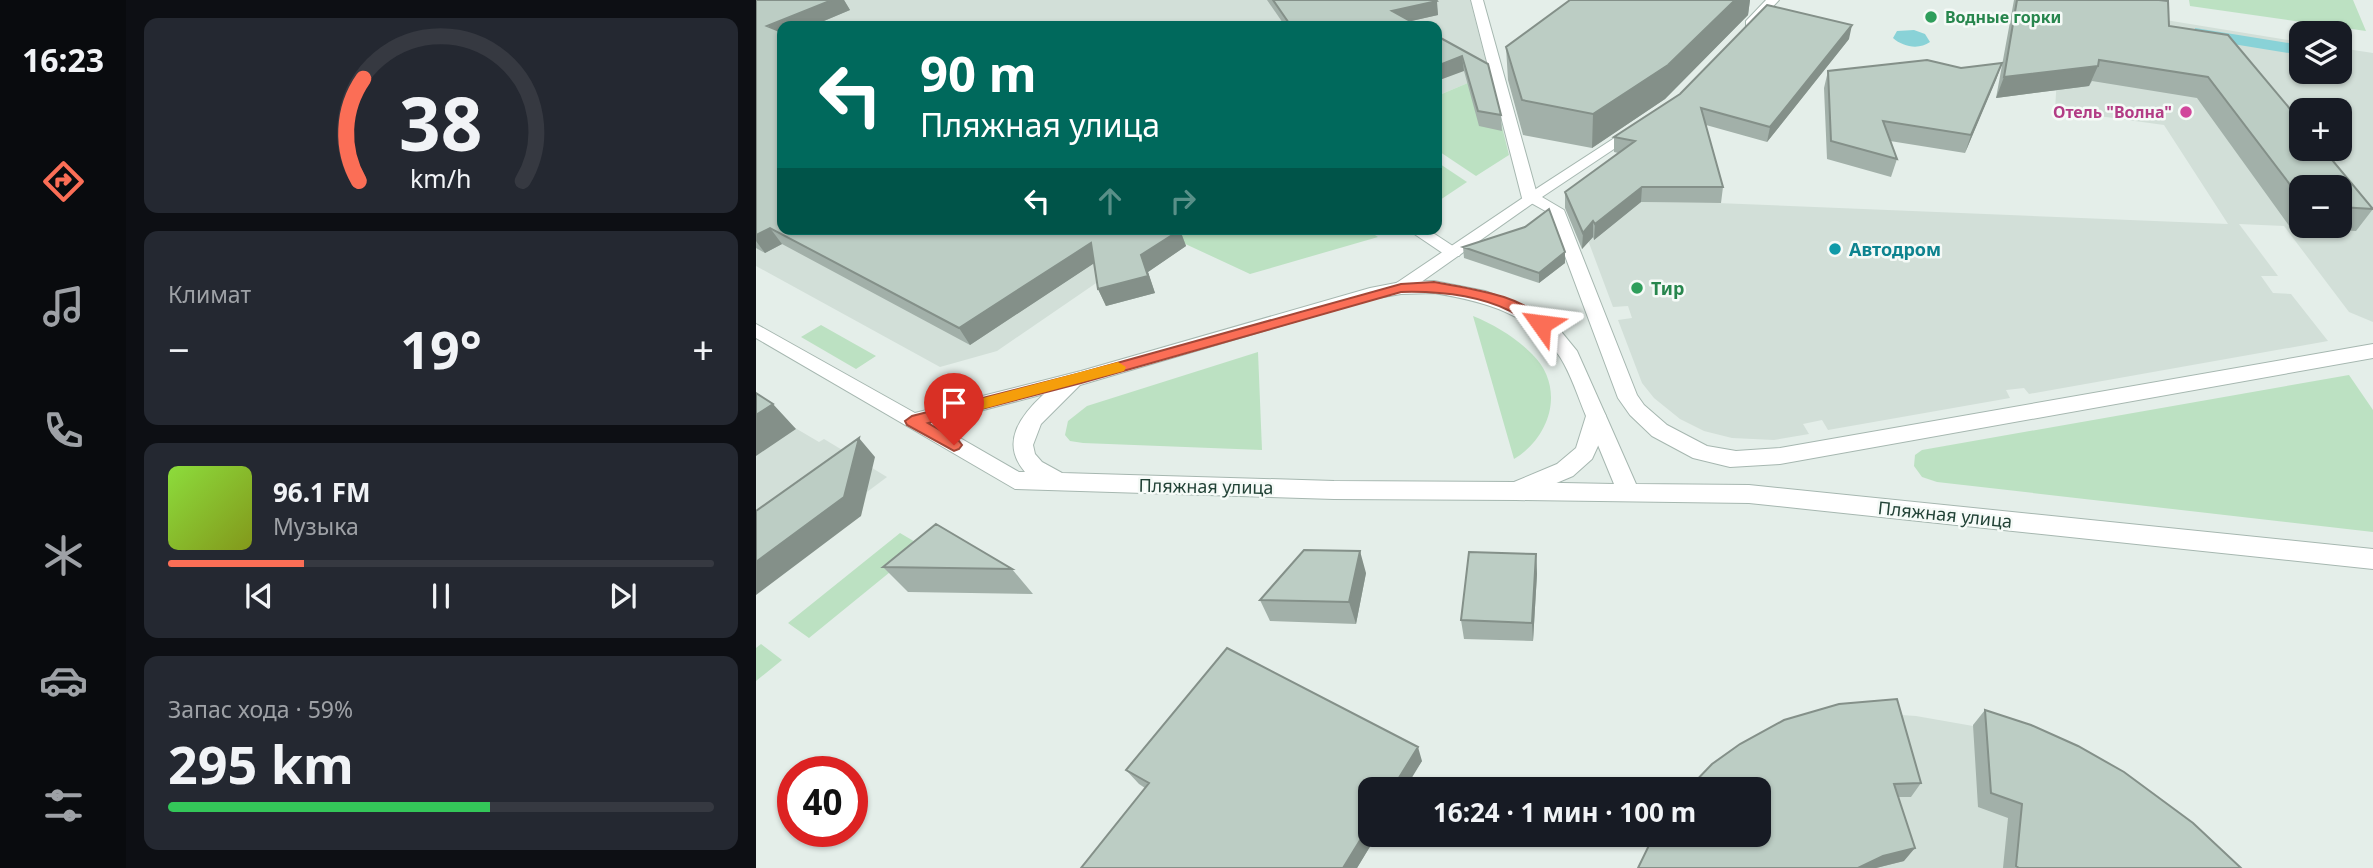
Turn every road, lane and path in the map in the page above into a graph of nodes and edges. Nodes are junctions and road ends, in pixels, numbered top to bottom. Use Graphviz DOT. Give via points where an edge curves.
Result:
graph roads {
  1 [pos="1477,0"];
  2 [pos="1773,0"];
  3 [pos="1736,38"];
  4 [pos="1651,118"];
  5 [pos="1530,198"];
  6 [pos="1425,235"];
  7 [pos="1453,252"];
  8 [pos="1401,288"];
  9 [pos="756,330"];
  10 [pos="2373,351"];
  11 [pos="1081,378"];
  12 [pos="1596,416"];
  13 [pos="912,421"];
  14 [pos="1065,482"];
  15 [pos="1516,491"];
  16 [pos="1628,491"];
  17 [pos="2373,559"];
  1 -- 5 [label="street"];
  2 -- 3 [label="street"];
  4 -- 5 [label="street"];
  5 -- 7 [label="street"];
  5 -- 10 [label="street" via="1556,210 1636,410 1672,439 1720,457 1780,456"];
  6 -- 7 [label="street"];
  7 -- 8 [label="street"];
  8 -- 11 [label="street"];
  8 -- 12 [label="street" via="1451,289 1529,315 1552,333 1570,356"];
  9 -- 13 [label="street, Пляжная улица"];
  11 -- 13 [label="street"];
  11 -- 14 [label="street" via="1044,405 1024,438 1026,463"];
  12 -- 15 [label="street, Пляжная улица" via="1588,446 1576,462"];
  12 -- 16 [label="street"];
  13 -- 14 [label="street, Пляжная улица" via="1015,480"];
  14 -- 15 [label="street, Пляжная улица"];
  15 -- 16 [label="street, Пляжная улица"];
  16 -- 17 [label="street, Пляжная улица" via="1749,494"];
}
